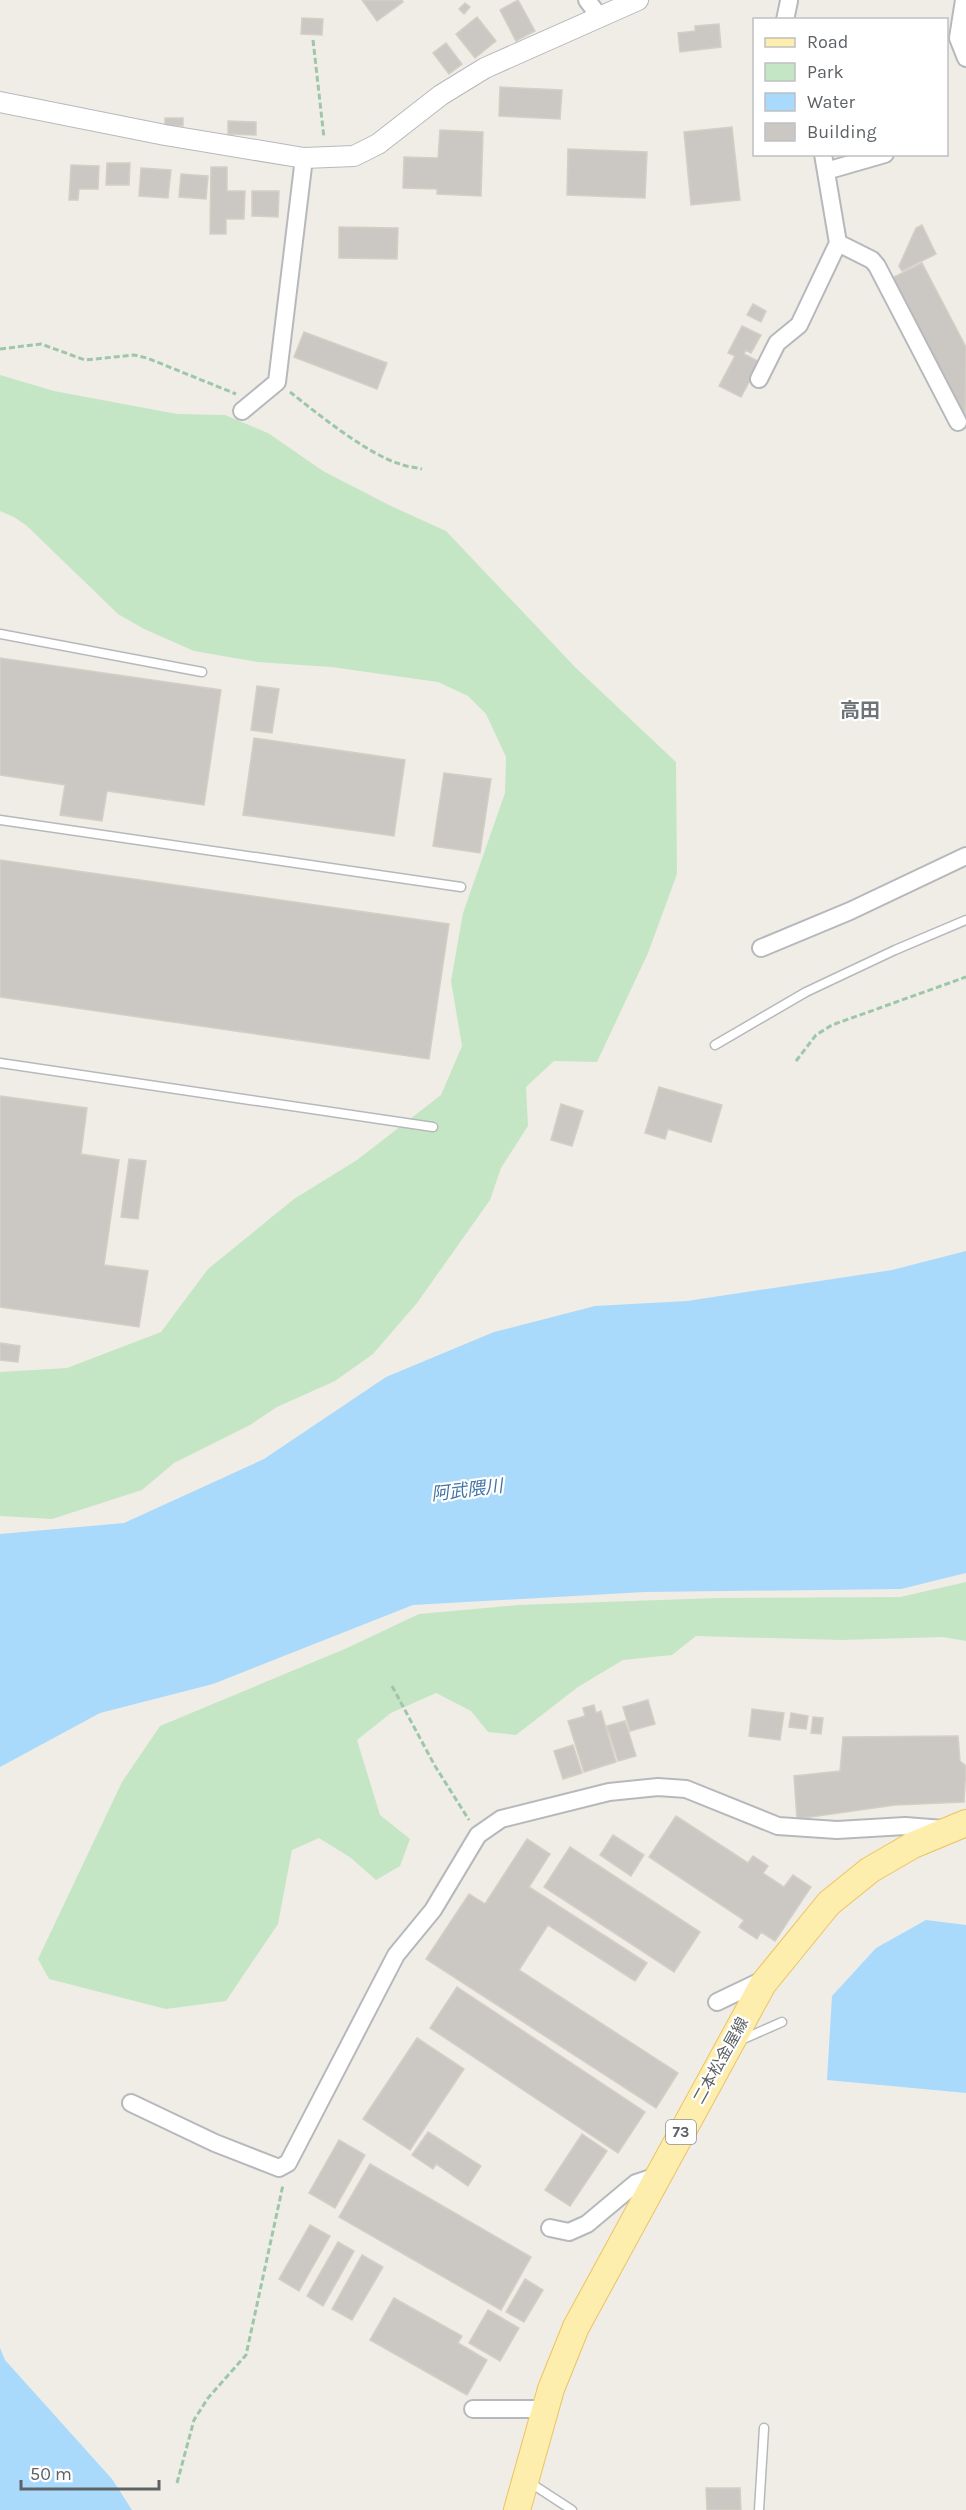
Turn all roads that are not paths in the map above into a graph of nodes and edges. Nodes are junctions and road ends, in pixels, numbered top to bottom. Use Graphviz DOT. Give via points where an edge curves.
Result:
graph roads {
  1 [pos="587,0"];
  2 [pos="638,0"];
  3 [pos="964,0"];
  4 [pos="793,4"];
  5 [pos="599,16"];
  6 [pos="786,18"];
  7 [pos="963,23"];
  8 [pos="966,58"];
  9 [pos="0,102"];
  10 [pos="871,156"];
  11 [pos="304,158"];
  12 [pos="824,163"];
  13 [pos="838,243"];
  14 [pos="759,379"];
  15 [pos="248,405"];
  16 [pos="958,422"];
  17 [pos="0,634"];
  18 [pos="202,672"];
  19 [pos="0,820"];
  20 [pos="966,856"];
  21 [pos="461,887"];
  22 [pos="966,920"];
  23 [pos="761,948"];
  24 [pos="715,1045"];
  25 [pos="0,1063"];
  26 [pos="433,1127"];
  27 [pos="957,1826"];
  28 [pos="769,1977"];
  29 [pos="717,2002"];
  30 [pos="782,2022"];
  31 [pos="728,2046"];
  32 [pos="131,2103"];
  33 [pos="657,2176"];
  34 [pos="550,2228"];
  35 [pos="473,2409"];
  36 [pos="546,2409"];
  37 [pos="764,2428"];
  38 [pos="526,2480"];
  39 [pos="517,2510"];
  40 [pos="572,2510"];
  41 [pos="759,2510"];
  1 -- 5 [label="street"];
  2 -- 5 [label="street"];
  3 -- 7 [label="street"];
  4 -- 6 [label="street"];
  5 -- 11 [label="street" via="484,68 441,95 378,144 354,156"];
  7 -- 8 [label="street" via="958,38"];
  9 -- 11 [label="street"];
  10 -- 12 [label="street"];
  11 -- 15 [label="street" via="277,382"];
  12 -- 13 [label="street"];
  13 -- 14 [label="street" via="800,326 777,343"];
  13 -- 16 [label="street" via="877,266"];
  17 -- 18 [label="lane"];
  19 -- 21 [label="lane"];
  20 -- 23 [label="street"];
  22 -- 24 [label="lane" via="806,992"];
  25 -- 26 [label="lane"];
  27 -- 28 [label="main road, 二本松金屋線 / 73" via="870,1870 829,1903"];
  27 -- 32 [label="street" via="826,1830 778,1826 686,1789 658,1788 609,1792 501,1819 478,1835 433,1910 396,1955 288,2163 279,2168"];
  28 -- 29 [label="street"];
  28 -- 31 [label="main road, 二本松金屋線 / 73"];
  30 -- 31 [label="lane"];
  31 -- 33 [label="main road, 二本松金屋線 / 73"];
  33 -- 34 [label="street" via="636,2182 587,2224 569,2232"];
  33 -- 36 [label="main road, 二本松金屋線 / 73" via="576,2327"];
  35 -- 36 [label="street"];
  36 -- 38 [label="main road, 二本松金屋線 / 73"];
  37 -- 41 [label="lane"];
  38 -- 39 [label="main road, 二本松金屋線 / 73"];
  38 -- 40 [label="lane"];
}
